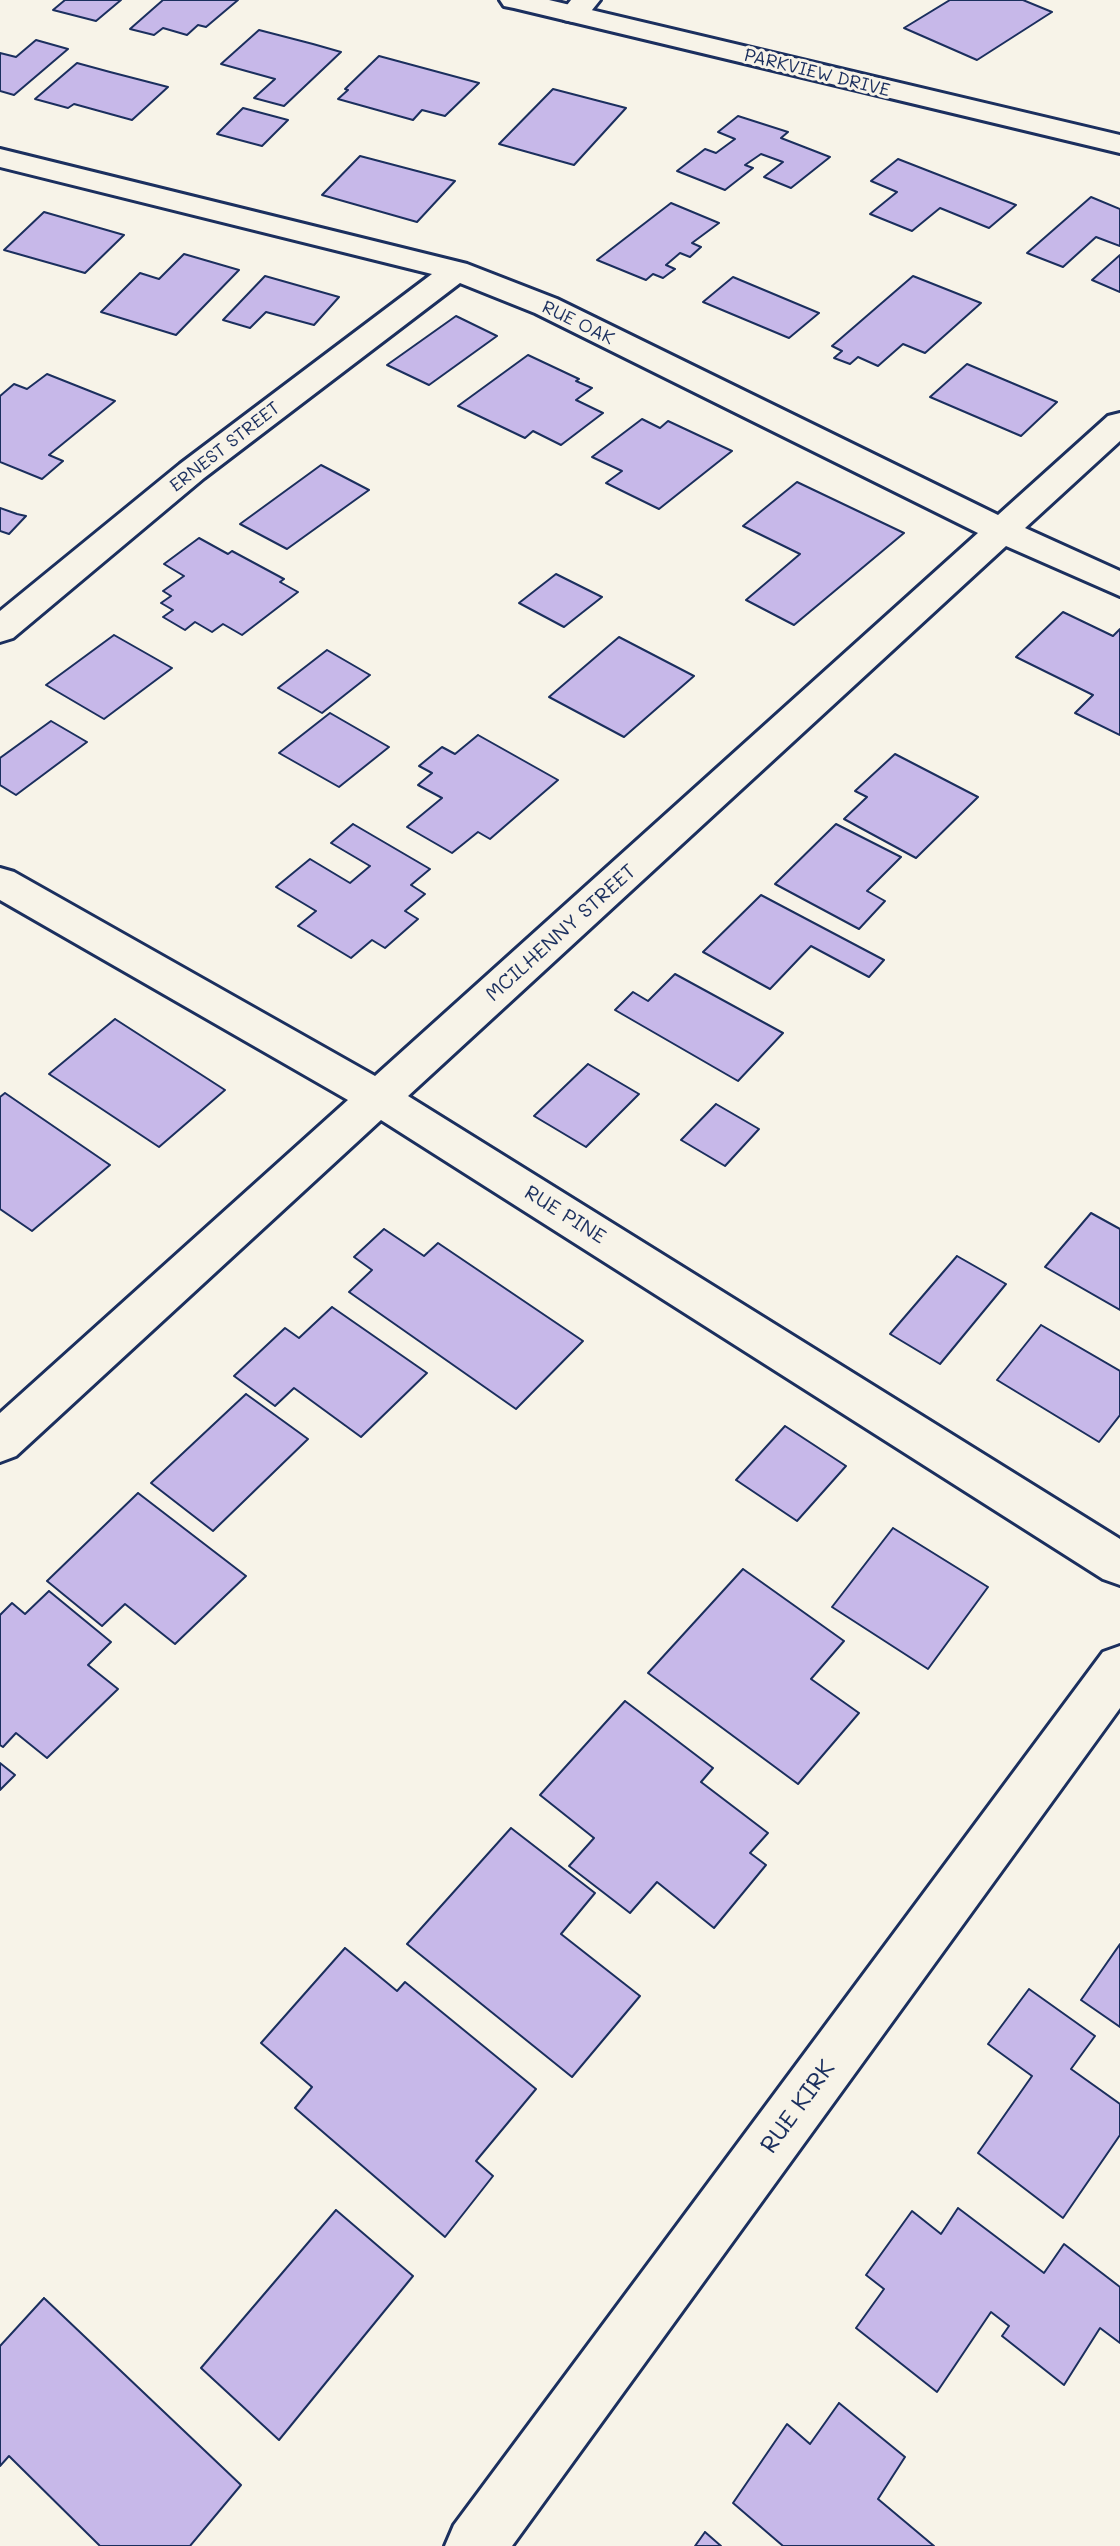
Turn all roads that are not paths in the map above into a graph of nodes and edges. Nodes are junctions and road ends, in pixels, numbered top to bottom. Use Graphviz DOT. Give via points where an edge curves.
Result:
graph roads {
  1 [pos="514,0"];
  2 [pos="580,7"];
  3 [pos="1120,144"];
  4 [pos="0,158"];
  5 [pos="456,271"];
  6 [pos="1120,423"];
  7 [pos="1001,530"];
  8 [pos="1120,585"];
  9 [pos="0,630"];
  10 [pos="0,882"];
  11 [pos="380,1099"];
  12 [pos="0,1442"];
  13 [pos="1120,1564"];
  14 [pos="1120,1668"];
  15 [pos="475,2546"];
  1 -- 2 [label="street, PARKVIEW DRIVE"];
  2 -- 3 [label="street, PARKVIEW DRIVE"];
  4 -- 5 [label="street, RUE OAK"];
  5 -- 7 [label="street, RUE OAK" via="546,306"];
  5 -- 9 [label="street, ERNEST STREET" via="192,471"];
  6 -- 7 [label="street, MCILHENNY STREET"];
  7 -- 8 [label="street, RUE OAK"];
  7 -- 11 [label="street, MCILHENNY STREET"];
  10 -- 11 [label="street, RUE PINE"];
  11 -- 12 [label="street, MCILHENNY STREET"];
  11 -- 13 [label="street, RUE PINE"];
  14 -- 15 [label="street, RUE KIRK"];
}
